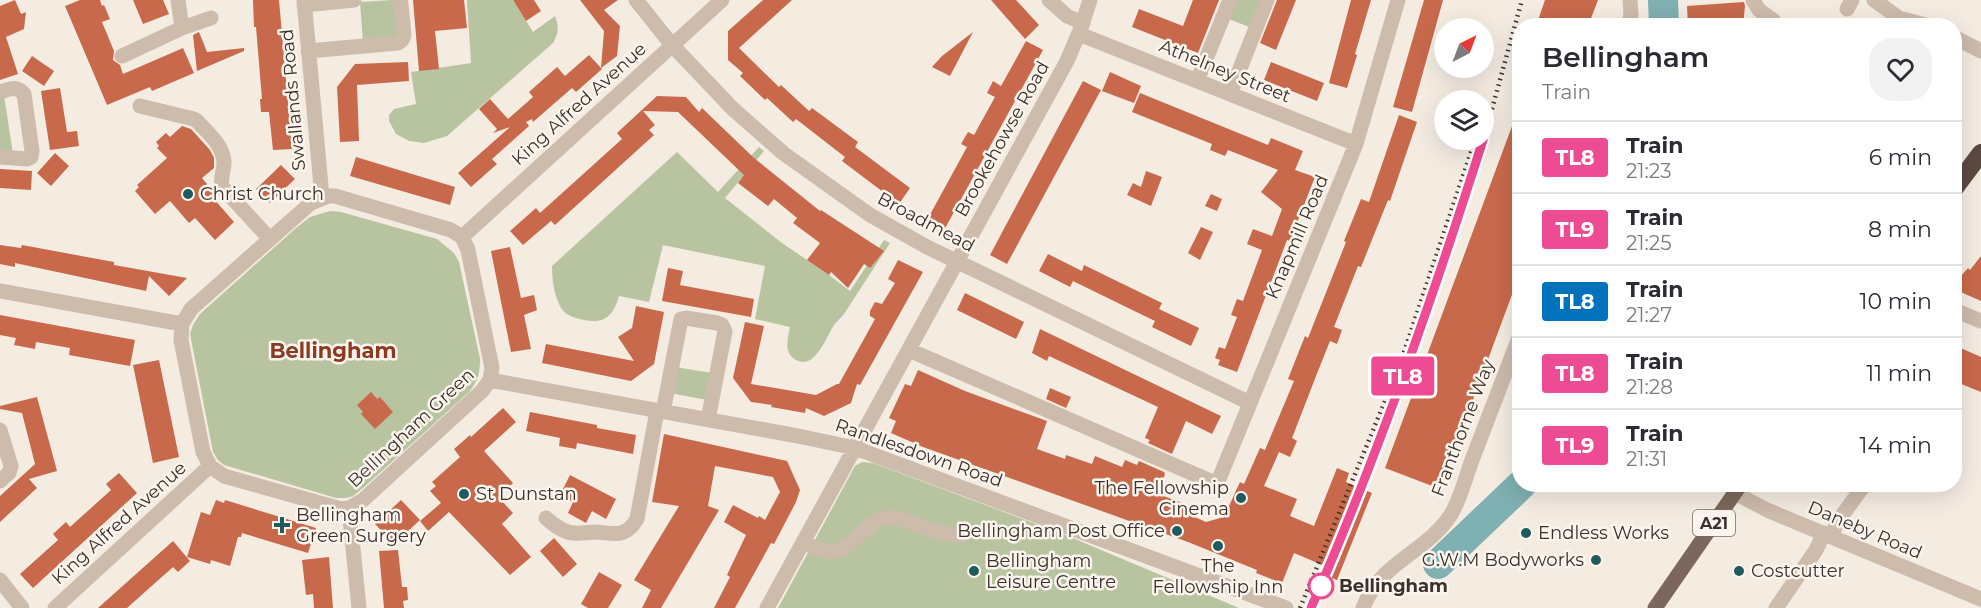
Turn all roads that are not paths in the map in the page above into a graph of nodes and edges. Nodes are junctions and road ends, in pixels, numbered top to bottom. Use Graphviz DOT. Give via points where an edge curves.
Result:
graph roads {
  1 [pos="178,0"];
  2 [pos="354,0"];
  3 [pos="399,0"];
  4 [pos="636,0"];
  5 [pos="722,0"];
  6 [pos="1049,0"];
  7 [pos="1089,0"];
  8 [pos="1230,0"];
  9 [pos="1267,0"];
  10 [pos="1398,0"];
  11 [pos="1630,0"];
  12 [pos="1753,0"];
  13 [pos="1874,0"];
  14 [pos="304,2"];
  15 [pos="211,18"];
  16 [pos="1630,18"];
  17 [pos="1770,18"];
  18 [pos="1899,18"];
  19 [pos="182,28"];
  20 [pos="1081,29"];
  21 [pos="1962,41"];
  22 [pos="672,45"];
  23 [pos="308,51"];
  24 [pos="1981,51"];
  25 [pos="122,56"];
  26 [pos="1197,81"];
  27 [pos="0,92"];
  28 [pos="1230,94"];
  29 [pos="140,105"];
  30 [pos="1356,144"];
  31 [pos="1981,153"];
  32 [pos="0,158"];
  33 [pos="1962,178"];
  34 [pos="322,197"];
  35 [pos="462,237"];
  36 [pos="269,238"];
  37 [pos="957,261"];
  38 [pos="0,291"];
  39 [pos="1962,313"];
  40 [pos="1981,321"];
  41 [pos="182,324"];
  42 [pos="909,350"];
  43 [pos="1512,355"];
  44 [pos="490,380"];
  45 [pos="1250,403"];
  46 [pos="660,411"];
  47 [pos="708,420"];
  48 [pos="0,430"];
  49 [pos="855,448"];
  50 [pos="210,466"];
  51 [pos="0,481"];
  52 [pos="1736,492"];
  53 [pos="1742,492"];
  54 [pos="1859,492"];
  55 [pos="349,508"];
  56 [pos="546,518"];
  57 [pos="1828,535"];
  58 [pos="960,536"];
  59 [pos="803,542"];
  60 [pos="0,580"];
  61 [pos="1801,588"];
  62 [pos="1981,599"];
  63 [pos="22,608"];
  64 [pos="55,608"];
  65 [pos="359,608"];
  66 [pos="767,608"];
  67 [pos="1286,608"];
  68 [pos="1363,608"];
  69 [pos="1655,608"];
  70 [pos="1776,608"];
  71 [pos="1789,608"];
  1 -- 19 [label="street"];
  2 -- 14 [label="street"];
  3 -- 23 [label="street" via="402,40"];
  4 -- 22 [label="street, Broadmead"];
  5 -- 22 [label="street, King Alfred Avenue"];
  6 -- 20 [label="street, Athelney Street"];
  7 -- 20 [label="street, Brookehowse Road"];
  8 -- 26 [label="street"];
  9 -- 28 [label="street"];
  10 -- 30 [label="street, Knapmill Road"];
  11 -- 16 [label="street"];
  12 -- 17 [label="street"];
  13 -- 18 [label="street"];
  14 -- 23 [label="street, Swallands Road"];
  15 -- 19 [label="street"];
  19 -- 25 [label="street"];
  20 -- 26 [label="street, Athelney Street"];
  20 -- 37 [label="street, Brookehowse Road"];
  21 -- 24 [label="street"];
  22 -- 35 [label="street, King Alfred Avenue"];
  22 -- 37 [label="street, Broadmead" via="733,110 783,153 870,215"];
  23 -- 34 [label="street, Swallands Road"];
  26 -- 28 [label="street, Athelney Street"];
  27 -- 32 [label="street" via="15,87 24,94 32,151 27,159"];
  28 -- 30 [label="street, Athelney Street"];
  29 -- 36 [label="street" via="198,121 223,151 222,187"];
  30 -- 45 [label="street, Knapmill Road"];
  31 -- 33 [label="highway"];
  34 -- 35 [label="street" via="335,196 383,209"];
  34 -- 36 [label="street"];
  35 -- 44 [label="street, Bellingham Green" via="481,308 492,368"];
  36 -- 41 [label="street" via="191,309"];
  37 -- 42 [label="street, Brookehowse Road"];
  37 -- 45 [label="street, Broadmead"];
  38 -- 41 [label="street"];
  39 -- 40 [label="street"];
  41 -- 50 [label="street" via="181,340 191,395 203,452"];
  42 -- 45 [label="street, Knapmill Road" via="1216,484"];
  42 -- 49 [label="street, Brookehowse Road"];
  43 -- 68 [label="street, Franthorne Way" via="1451,514 1428,541 1381,577"];
  44 -- 46 [label="street, Randlesdown Road"];
  44 -- 55 [label="street, Bellingham Green" via="482,392 363,500"];
  46 -- 47 [label="street, Randlesdown Road"];
  46 -- 47 [label="street" via="681,320 717,323 725,331"];
  46 -- 56 [label="street" via="637,519 632,526 618,534 572,533"];
  47 -- 49 [label="street, Randlesdown Road"];
  48 -- 51 [label="street" via="11,466"];
  49 -- 59 [label="street, Brookehowse Road"];
  49 -- 67 [label="street, Randlesdown Road"];
  50 -- 55 [label="street, Bellingham Green" via="224,476"];
  50 -- 64 [label="street, King Alfred Avenue"];
  52 -- 69 [label="main road, A21"];
  53 -- 57 [label="street, Daneby Road" via="1767,510"];
  54 -- 57 [label="street"];
  55 -- 65 [label="street"];
  57 -- 62 [label="street, Daneby Road"];
  57 -- 70 [label="street"];
  58 -- 59 [label="street" via="891,517 876,521 838,551 818,550"];
  59 -- 66 [label="street, Brookehowse Road"];
  60 -- 63 [label="street"];
  61 -- 71 [label="street"];
}
